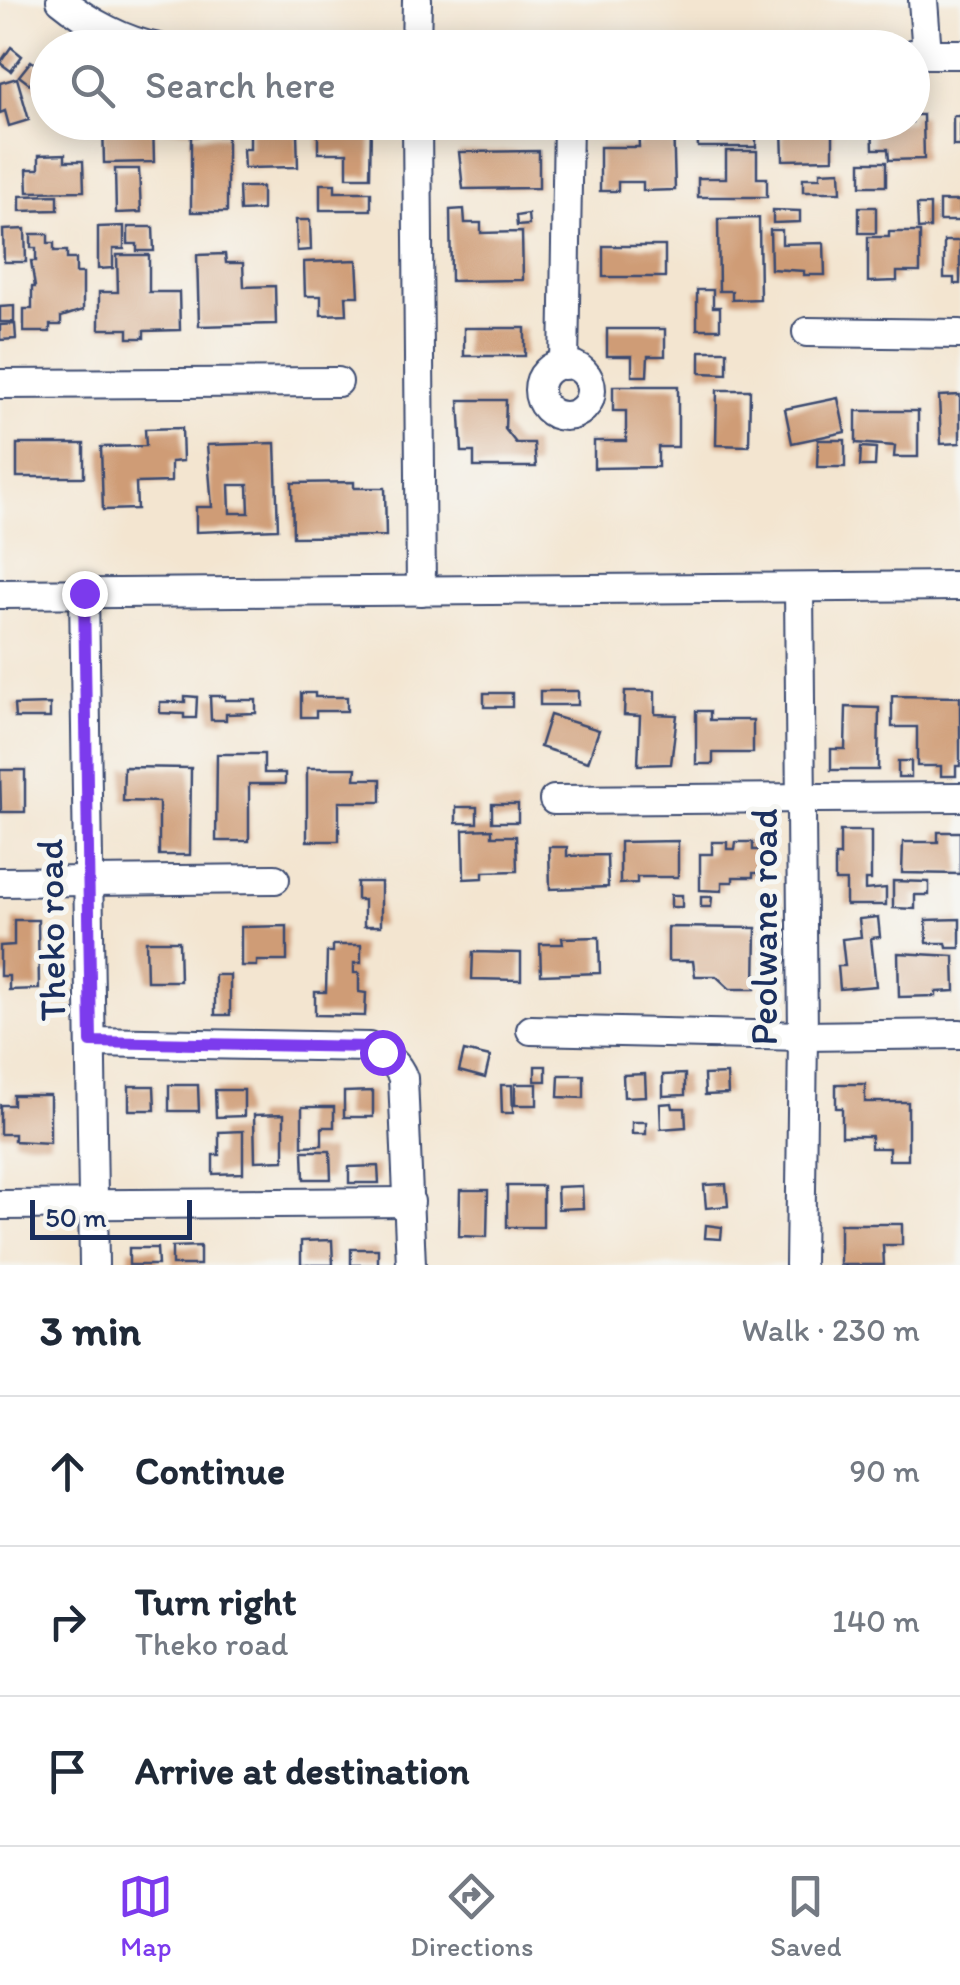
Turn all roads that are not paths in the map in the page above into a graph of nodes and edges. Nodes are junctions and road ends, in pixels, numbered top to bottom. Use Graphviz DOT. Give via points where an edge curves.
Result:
graph roads {
  1 [pos="61,0"];
  2 [pos="418,0"];
  3 [pos="923,0"];
  4 [pos="113,30"];
  5 [pos="417,30"];
  6 [pos="921,30"];
  7 [pos="930,54"];
  8 [pos="960,54"];
  9 [pos="416,140"];
  10 [pos="568,140"];
  11 [pos="807,332"];
  12 [pos="960,334"];
  13 [pos="564,365"];
  14 [pos="338,382"];
  15 [pos="0,384"];
  16 [pos="960,586"];
  17 [pos="800,588"];
  18 [pos="421,591"];
  19 [pos="84,593"];
  20 [pos="0,594"];
  21 [pos="960,798"];
  22 [pos="801,799"];
  23 [pos="554,800"];
  24 [pos="276,880"];
  25 [pos="0,882"];
  26 [pos="88,883"];
  27 [pos="532,1030"];
  28 [pos="960,1034"];
  29 [pos="803,1036"];
  30 [pos="91,1042"];
  31 [pos="410,1202"];
  32 [pos="0,1205"];
  33 [pos="92,1205"];
  34 [pos="94,1265"];
  35 [pos="411,1265"];
  36 [pos="800,1265"];
  1 -- 4 [label="street"];
  2 -- 5 [label="street"];
  3 -- 6 [label="street"];
  7 -- 8 [label="street"];
  9 -- 18 [label="street"];
  10 -- 13 [label="street"];
  11 -- 12 [label="street"];
  14 -- 15 [label="street"];
  16 -- 17 [label="street"];
  17 -- 18 [label="street"];
  17 -- 22 [label="street, Peolwane road"];
  18 -- 19 [label="street"];
  19 -- 20 [label="street"];
  19 -- 26 [label="street, Theko road"];
  21 -- 22 [label="street"];
  22 -- 23 [label="street"];
  22 -- 29 [label="street, Peolwane road"];
  24 -- 26 [label="street"];
  25 -- 26 [label="street"];
  26 -- 30 [label="street, Theko road"];
  27 -- 29 [label="street"];
  28 -- 29 [label="street"];
  29 -- 36 [label="street, Peolwane road"];
  30 -- 31 [label="street" via="382,1052 403,1078"];
  30 -- 33 [label="street, Theko road"];
  31 -- 33 [label="street"];
  31 -- 35 [label="street"];
  32 -- 33 [label="street"];
  33 -- 34 [label="street, Theko road"];
}
